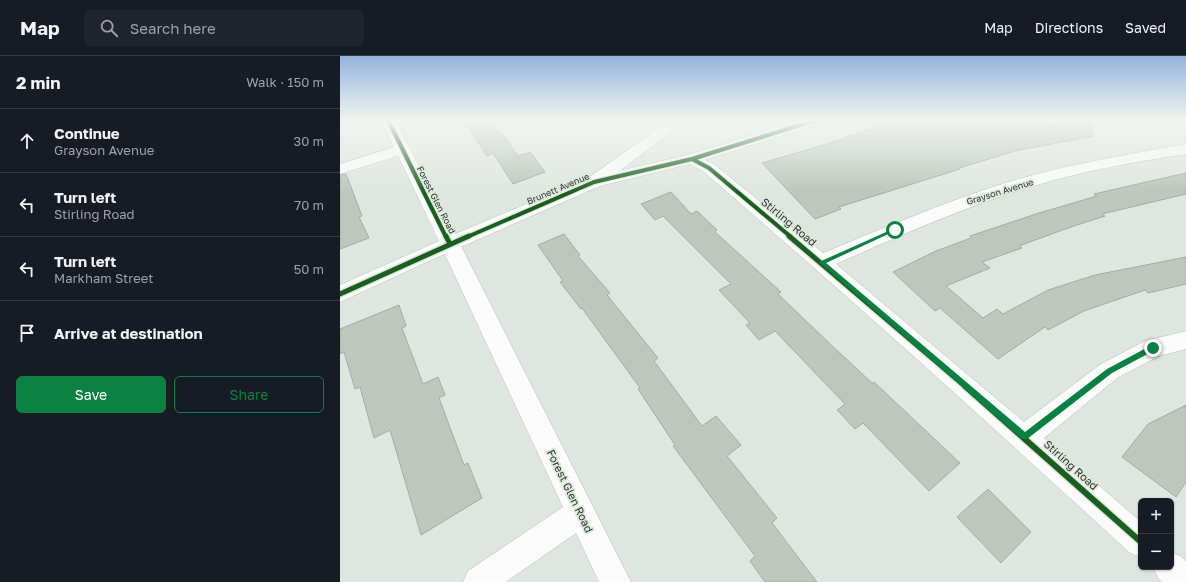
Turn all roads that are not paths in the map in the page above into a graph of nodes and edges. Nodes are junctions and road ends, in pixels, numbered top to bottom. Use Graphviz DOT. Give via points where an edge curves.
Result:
graph roads {
  1 [pos="399,145"];
  2 [pos="645,145"];
  3 [pos="738,145"];
  4 [pos="1186,149"];
  5 [pos="401,150"];
  6 [pos="692,159"];
  7 [pos="340,169"];
  8 [pos="594,182"];
  9 [pos="450,244"];
  10 [pos="822,262"];
  11 [pos="340,294"];
  12 [pos="1186,340"];
  13 [pos="1025,437"];
  14 [pos="581,512"];
  15 [pos="1138,539"];
  16 [pos="1172,570"];
  17 [pos="479,582"];
  18 [pos="615,582"];
  19 [pos="1186,582"];
  1 -- 5 [label="street, Forest Glen Road"];
  2 -- 8 [label="street"];
  3 -- 6 [label="street, Brunett Avenue"];
  4 -- 10 [label="street, Grayson Avenue" via="1123,160 1012,187 947,209"];
  5 -- 7 [label="street"];
  5 -- 9 [label="street, Forest Glen Road"];
  6 -- 8 [label="street, Brunett Avenue"];
  6 -- 10 [label="street, Stirling Road" via="709,168"];
  8 -- 9 [label="street, Brunett Avenue"];
  9 -- 11 [label="street, Brunett Avenue"];
  9 -- 14 [label="street, Forest Glen Road"];
  10 -- 13 [label="street, Stirling Road"];
  12 -- 13 [label="street" via="1153,348 1109,371"];
  13 -- 15 [label="street, Stirling Road"];
  14 -- 17 [label="street"];
  14 -- 18 [label="street, Forest Glen Road"];
  16 -- 19 [label="street"];
}
